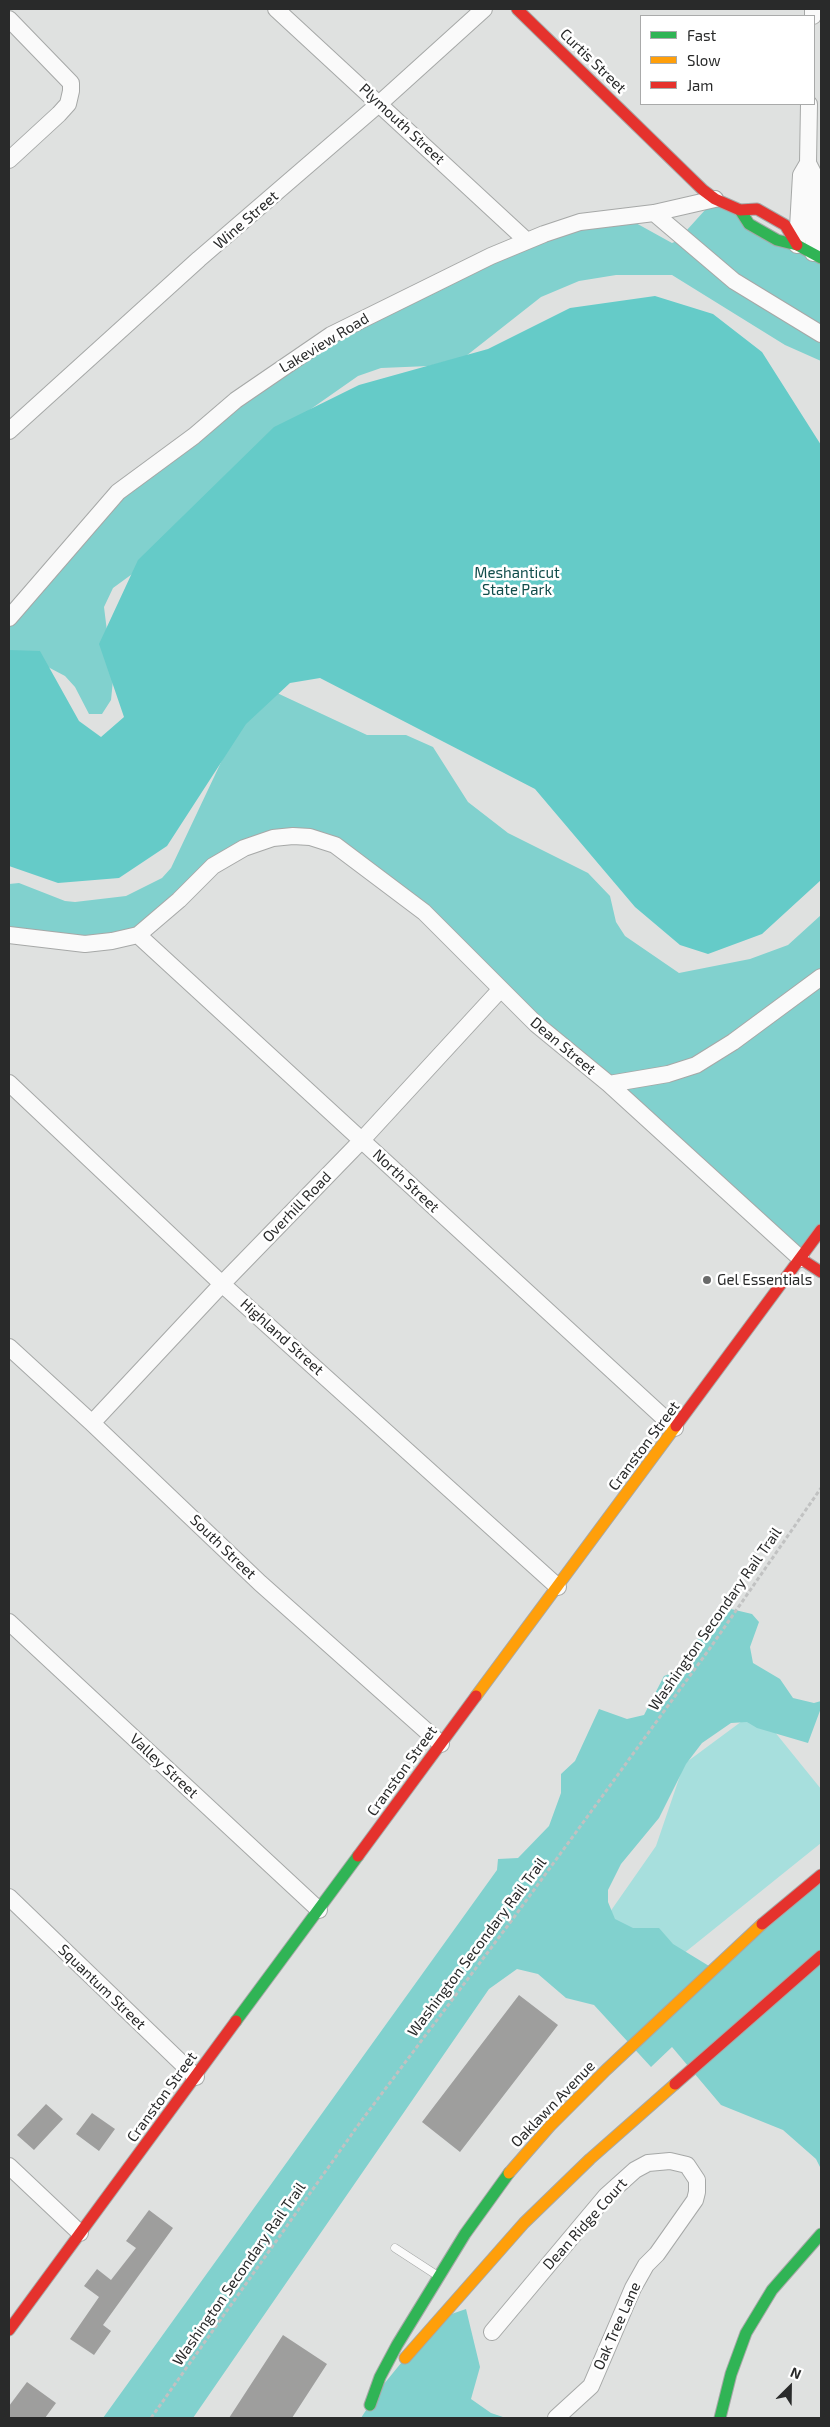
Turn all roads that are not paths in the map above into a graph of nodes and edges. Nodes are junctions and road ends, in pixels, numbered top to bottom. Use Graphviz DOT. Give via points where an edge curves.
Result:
graph roads {
  1 [pos="276,9"];
  2 [pos="484,9"];
  3 [pos="517,9"];
  4 [pos="9,19"];
  5 [pos="380,103"];
  6 [pos="809,105"];
  7 [pos="9,160"];
  8 [pos="808,163"];
  9 [pos="715,199"];
  10 [pos="740,210"];
  11 [pos="654,213"];
  12 [pos="527,241"];
  13 [pos="797,245"];
  14 [pos="817,255"];
  15 [pos="821,334"];
  16 [pos="9,431"];
  17 [pos="9,618"];
  18 [pos="138,934"];
  19 [pos="9,935"];
  20 [pos="821,977"];
  21 [pos="500,990"];
  22 [pos="9,1083"];
  23 [pos="609,1084"];
  24 [pos="362,1140"];
  25 [pos="821,1230"];
  26 [pos="801,1258"];
  27 [pos="821,1272"];
  28 [pos="222,1284"];
  29 [pos="9,1347"];
  30 [pos="92,1423"];
  31 [pos="675,1428"];
  32 [pos="558,1587"];
  33 [pos="9,1622"];
  34 [pos="441,1744"];
  35 [pos="821,1875"];
  36 [pos="9,1897"];
  37 [pos="319,1910"];
  38 [pos="821,1956"];
  39 [pos="196,2077"];
  40 [pos="9,2166"];
  41 [pos="675,2230"];
  42 [pos="80,2233"];
  43 [pos="821,2234"];
  44 [pos="396,2248"];
  45 [pos="440,2277"];
  46 [pos="9,2330"];
  47 [pos="492,2332"];
  48 [pos="556,2418"];
  49 [pos="720,2418"];
  1 -- 5 [label="street, Plymouth Street"];
  2 -- 5 [label="street, Wine Street"];
  3 -- 9 [label="street, Curtis Street"];
  4 -- 7 [label="street" via="71,83 68,104 60,114"];
  5 -- 12 [label="street, Plymouth Street"];
  5 -- 16 [label="street, Wine Street"];
  6 -- 8 [label="street"];
  8 -- 13 [label="street" via="801,174"];
  8 -- 14 [label="street" via="815,177"];
  9 -- 10 [label="street, Curtis Street"];
  9 -- 11 [label="street, Lakeview Road"];
  10 -- 13 [label="street, Curtis Street" via="749,224 777,240"];
  10 -- 13 [label="street, Curtis Street" via="757,209 784,225"];
  11 -- 12 [label="street, Lakeview Road" via="580,222"];
  11 -- 15 [label="street" via="734,281"];
  12 -- 17 [label="street, Lakeview Road" via="351,324 236,400 194,436 118,492"];
  13 -- 14 [label="street, Curtis Street"];
  18 -- 19 [label="street" via="85,944"];
  18 -- 21 [label="street, Dean Street" via="201,877 244,848 260,842 310,837 335,845 424,912"];
  18 -- 24 [label="street, North Street"];
  20 -- 23 [label="street" via="696,1065 668,1074"];
  21 -- 23 [label="street, Dean Street"];
  21 -- 24 [label="street, Overhill Road"];
  22 -- 28 [label="street, Highland Street"];
  23 -- 26 [label="street, Dean Street"];
  24 -- 28 [label="street, Overhill Road"];
  24 -- 31 [label="street, North Street"];
  25 -- 26 [label="street, Cranston Street"];
  26 -- 27 [label="street, Dean Street"];
  26 -- 31 [label="street, Cranston Street"];
  28 -- 30 [label="street, Overhill Road"];
  28 -- 32 [label="street, Highland Street"];
  29 -- 30 [label="street, South Street"];
  30 -- 34 [label="street, South Street" via="260,1583"];
  31 -- 32 [label="street, Cranston Street"];
  32 -- 34 [label="street, Cranston Street"];
  33 -- 37 [label="street, Valley Street"];
  34 -- 37 [label="street, Cranston Street"];
  35 -- 45 [label="street, Oaklawn Avenue" via="741,1942 550,2126 506,2176 465,2234"];
  36 -- 39 [label="street, Squantum Street"];
  37 -- 39 [label="street, Cranston Street"];
  38 -- 45 [label="street, Oaklawn Avenue" via="590,2159 524,2223 425,2333 368,2409 393,2353"];
  39 -- 42 [label="street, Cranston Street"];
  40 -- 42 [label="street"];
  41 -- 47 [label="street, Dean Ridge Court" via="695,2200 697,2180 687,2165 670,2161 648,2163 635,2170 606,2196"];
  41 -- 48 [label="street, Oak Tree Lane" via="646,2265 633,2288 591,2386"];
  42 -- 46 [label="street, Cranston Street"];
  43 -- 49 [label="street" via="772,2290 746,2333"];
  44 -- 45 [label="lane"];
}
